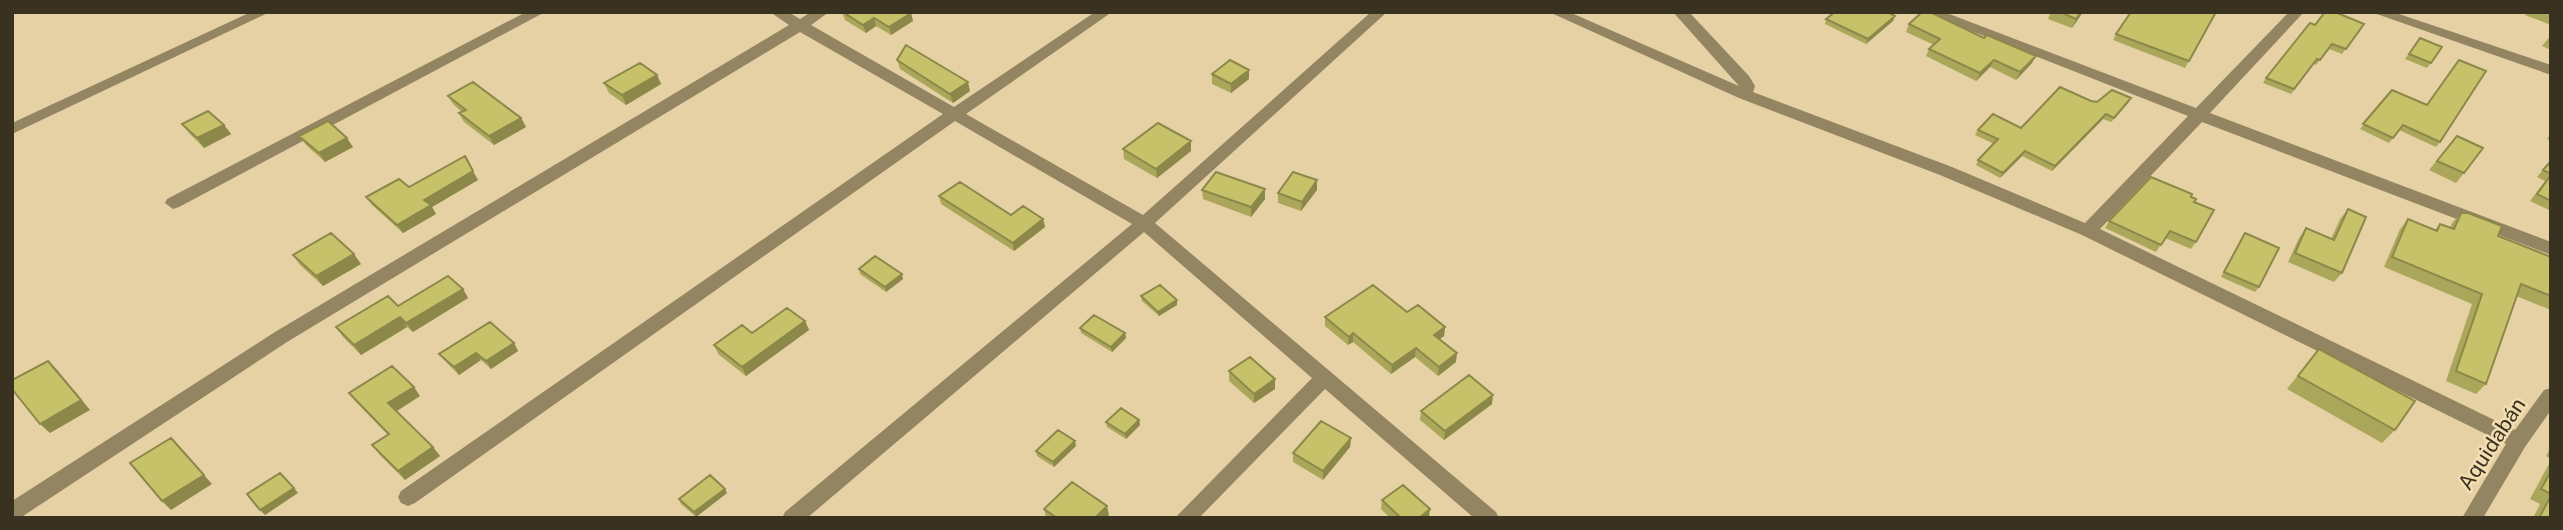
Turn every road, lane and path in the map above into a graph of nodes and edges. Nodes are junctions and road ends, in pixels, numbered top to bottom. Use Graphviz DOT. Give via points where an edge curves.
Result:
graph roads {
  1 [pos="263,12"];
  2 [pos="538,12"];
  3 [pos="777,12"];
  4 [pos="822,12"];
  5 [pos="1105,12"];
  6 [pos="1380,12"];
  7 [pos="1556,12"];
  8 [pos="1680,12"];
  9 [pos="1930,12"];
  10 [pos="2297,12"];
  11 [pos="2378,12"];
  12 [pos="800,26"];
  13 [pos="2551,70"];
  14 [pos="1744,94"];
  15 [pos="953,115"];
  16 [pos="2199,115"];
  17 [pos="12,129"];
  18 [pos="173,203"];
  19 [pos="1144,223"];
  20 [pos="2088,232"];
  21 [pos="2551,249"];
  22 [pos="1326,376"];
  23 [pos="2551,395"];
  24 [pos="2518,441"];
  25 [pos="408,498"];
  26 [pos="12,512"];
  27 [pos="792,518"];
  28 [pos="1185,518"];
  29 [pos="1489,518"];
  30 [pos="2472,518"];
  1 -- 17 [label="street"];
  2 -- 18 [label="street"];
  3 -- 12 [label="street"];
  4 -- 12 [label="street"];
  5 -- 15 [label="street"];
  6 -- 19 [label="street"];
  7 -- 14 [label="street"];
  8 -- 14 [label="street" via="1744,79"];
  9 -- 16 [label="street"];
  10 -- 16 [label="street"];
  11 -- 13 [label="street"];
  12 -- 15 [label="street"];
  12 -- 26 [label="street" via="281,337"];
  14 -- 20 [label="street" via="1946,171"];
  15 -- 19 [label="street"];
  15 -- 25 [label="street"];
  16 -- 20 [label="street"];
  16 -- 21 [label="street"];
  19 -- 22 [label="street"];
  19 -- 27 [label="street"];
  20 -- 24 [label="street"];
  22 -- 28 [label="street"];
  22 -- 29 [label="street"];
  23 -- 24 [label="street, Aquidabán"];
  24 -- 30 [label="street, Aquidabán"];
}
